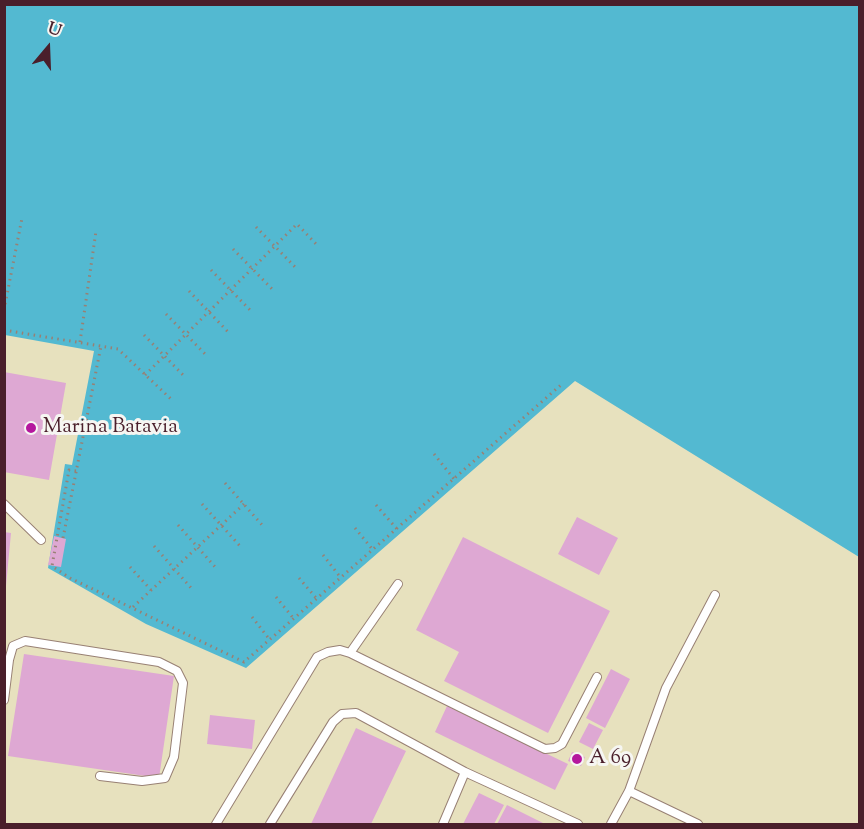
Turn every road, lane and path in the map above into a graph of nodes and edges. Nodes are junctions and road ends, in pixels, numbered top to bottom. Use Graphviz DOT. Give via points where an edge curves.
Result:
graph roads {
  1 [pos="22,218"];
  2 [pos="256,227"];
  3 [pos="96,231"];
  4 [pos="317,245"];
  5 [pos="275,246"];
  6 [pos="233,249"];
  7 [pos="252,269"];
  8 [pos="297,269"];
  9 [pos="211,270"];
  10 [pos="231,290"];
  11 [pos="189,291"];
  12 [pos="274,291"];
  13 [pos="4,310"];
  14 [pos="209,312"];
  15 [pos="252,312"];
  16 [pos="166,314"];
  17 [pos="4,330"];
  18 [pos="186,334"];
  19 [pos="230,334"];
  20 [pos="144,335"];
  21 [pos="80,342"];
  22 [pos="101,346"];
  23 [pos="164,356"];
  24 [pos="207,356"];
  25 [pos="145,375"];
  26 [pos="185,377"];
  27 [pos="562,384"];
  28 [pos="172,400"];
  29 [pos="434,454"];
  30 [pos="76,471"];
  31 [pos="454,479"];
  32 [pos="225,483"];
  33 [pos="4,504"];
  34 [pos="202,504"];
  35 [pos="244,504"];
  36 [pos="376,505"];
  37 [pos="178,525"];
  38 [pos="221,525"];
  39 [pos="263,526"];
  40 [pos="355,528"];
  41 [pos="397,529"];
  42 [pos="63,538"];
  43 [pos="41,540"];
  44 [pos="154,546"];
  45 [pos="240,546"];
  46 [pos="198,547"];
  47 [pos="373,550"];
  48 [pos="323,555"];
  49 [pos="130,567"];
  50 [pos="174,568"];
  51 [pos="216,568"];
  52 [pos="299,578"];
  53 [pos="341,578"];
  54 [pos="398,584"];
  55 [pos="192,589"];
  56 [pos="151,590"];
  57 [pos="715,595"];
  58 [pos="276,597"];
  59 [pos="317,599"];
  60 [pos="132,608"];
  61 [pos="252,618"];
  62 [pos="294,619"];
  63 [pos="270,640"];
  64 [pos="350,653"];
  65 [pos="597,677"];
  66 [pos="4,700"];
  67 [pos="465,772"];
  68 [pos="100,776"];
  69 [pos="629,790"];
  70 [pos="216,825"];
  71 [pos="270,825"];
  72 [pos="443,825"];
  73 [pos="578,825"];
  74 [pos="611,825"];
  75 [pos="698,825"];
  1 -- 13 [label="path"];
  2 -- 5 [label="path"];
  3 -- 21 [label="path"];
  4 -- 5 [label="path" via="297,224"];
  5 -- 7 [label="path"];
  5 -- 8 [label="path"];
  6 -- 7 [label="path"];
  7 -- 10 [label="path"];
  7 -- 12 [label="path"];
  9 -- 10 [label="path"];
  10 -- 14 [label="path"];
  10 -- 15 [label="path"];
  11 -- 14 [label="path"];
  14 -- 18 [label="path"];
  14 -- 19 [label="path"];
  16 -- 18 [label="path"];
  17 -- 21 [label="path"];
  18 -- 23 [label="path"];
  18 -- 24 [label="path"];
  20 -- 23 [label="path"];
  21 -- 22 [label="path"];
  22 -- 25 [label="path" via="118,349"];
  22 -- 30 [label="path"];
  23 -- 25 [label="path"];
  23 -- 26 [label="path"];
  25 -- 28 [label="path"];
  27 -- 31 [label="path"];
  29 -- 31 [label="path"];
  30 -- 42 [label="path"];
  30 -- 60 [label="path" via="69,470 52,566"];
  31 -- 41 [label="path"];
  32 -- 35 [label="path"];
  33 -- 43 [label="lane"];
  34 -- 38 [label="path"];
  35 -- 38 [label="path"];
  35 -- 39 [label="path"];
  36 -- 41 [label="path"];
  37 -- 46 [label="path"];
  38 -- 45 [label="path"];
  38 -- 46 [label="path"];
  40 -- 47 [label="path"];
  41 -- 47 [label="path"];
  44 -- 50 [label="path"];
  46 -- 50 [label="path"];
  46 -- 51 [label="path"];
  47 -- 53 [label="path"];
  48 -- 53 [label="path"];
  49 -- 56 [label="path"];
  50 -- 55 [label="path"];
  50 -- 56 [label="path"];
  52 -- 59 [label="path"];
  53 -- 59 [label="path"];
  54 -- 64 [label="lane"];
  56 -- 60 [label="path"];
  57 -- 69 [label="lane" via="666,688"];
  58 -- 62 [label="path"];
  59 -- 62 [label="path"];
  60 -- 63 [label="path" via="244,662"];
  61 -- 63 [label="path"];
  62 -- 63 [label="path"];
  64 -- 65 [label="lane" via="545,748 562,744"];
  64 -- 70 [label="lane" via="340,650 317,657"];
  66 -- 68 [label="lane" via="9,660 14,646 25,641 159,662 177,671 183,683 174,757 165,778 142,781"];
  67 -- 71 [label="lane" via="356,713 342,714 333,722"];
  67 -- 72 [label="lane"];
  67 -- 73 [label="lane"];
  69 -- 74 [label="lane"];
  69 -- 75 [label="lane"];
}
